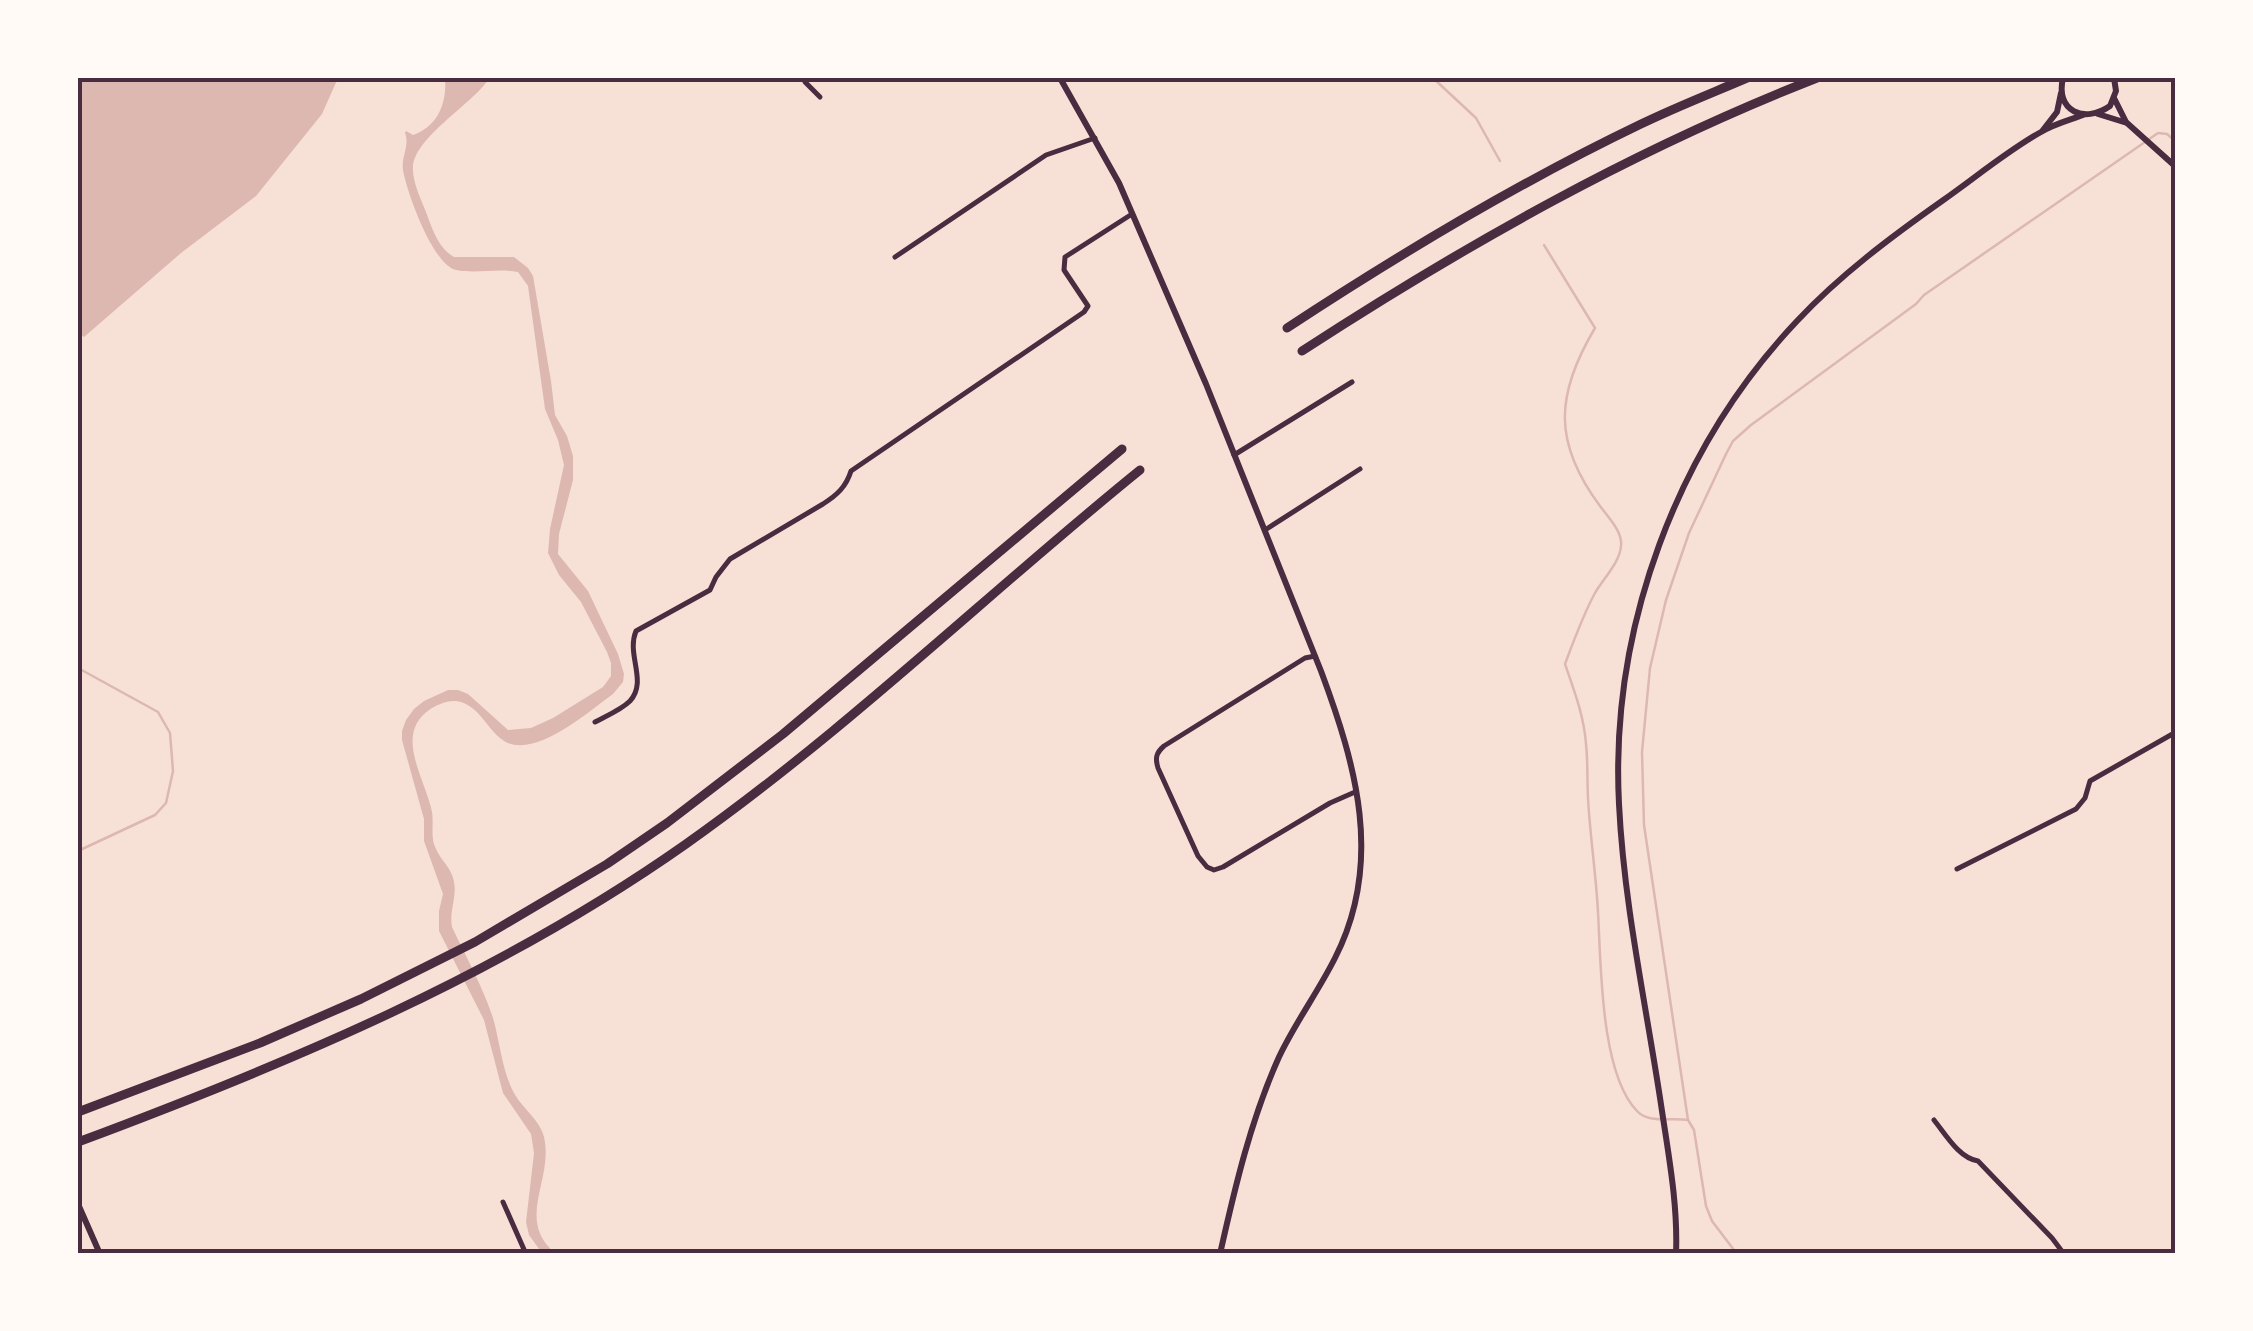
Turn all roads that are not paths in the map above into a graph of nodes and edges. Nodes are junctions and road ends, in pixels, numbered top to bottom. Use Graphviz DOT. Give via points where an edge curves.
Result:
graph roads {
  1 [pos="806,78"];
  2 [pos="1060,78"];
  3 [pos="1747,78"];
  4 [pos="1817,78"];
  5 [pos="2114,78"];
  6 [pos="2061,83"];
  7 [pos="820,97"];
  8 [pos="2114,98"];
  9 [pos="2098,114"];
  10 [pos="2083,115"];
  11 [pos="2127,123"];
  12 [pos="2042,131"];
  13 [pos="1095,138"];
  14 [pos="2176,167"];
  15 [pos="1132,214"];
  16 [pos="895,257"];
  17 [pos="1287,328"];
  18 [pos="1302,351"];
  19 [pos="1352,382"];
  20 [pos="1122,449"];
  21 [pos="1234,454"];
  22 [pos="1140,470"];
  23 [pos="1360,470"];
  24 [pos="1265,530"];
  25 [pos="1315,656"];
  26 [pos="595,722"];
  27 [pos="2176,732"];
  28 [pos="1358,791"];
  29 [pos="1957,870"];
  30 [pos="78,1112"];
  31 [pos="1934,1120"];
  32 [pos="78,1142"];
  33 [pos="503,1202"];
  34 [pos="78,1204"];
  35 [pos="100,1253"];
  36 [pos="526,1254"];
  37 [pos="1220,1254"];
  38 [pos="1676,1254"];
  39 [pos="2064,1254"];
  1 -- 7 [label="street"];
  2 -- 13 [label="main road"];
  3 -- 17 [label="highway" via="1642,123 1502,196"];
  4 -- 18 [label="highway" via="1517,219"];
  5 -- 8 [label="main road"];
  6 -- 10 [label="main road" via="2069,108"];
  6 -- 12 [label="main road" via="2055,116"];
  8 -- 9 [label="main road"];
  8 -- 11 [label="main road"];
  9 -- 10 [label="main road"];
  9 -- 11 [label="main road"];
  10 -- 12 [label="main road"];
  11 -- 14 [label="main road"];
  12 -- 38 [label="main road" via="1893,236 1797,321 1734,401 1659,544 1627,662 1618,766 1622,848"];
  13 -- 15 [label="main road"];
  13 -- 16 [label="street" via="1046,155"];
  15 -- 21 [label="main road"];
  15 -- 26 [label="street" via="1064,258 1064,270 1088,306 1084,312 851,471 824,504 730,559 710,590 636,630 635,692"];
  19 -- 21 [label="street"];
  20 -- 30 [label="highway" via="727,779 607,864 361,999"];
  21 -- 24 [label="main road"];
  22 -- 32 [label="highway" via="744,801 558,928 279,1065"];
  23 -- 24 [label="street"];
  24 -- 25 [label="main road"];
  25 -- 28 [label="main road"];
  25 -- 28 [label="street" via="1164,746 1158,768 1198,856 1214,870"];
  27 -- 29 [label="street" via="2090,781 2076,810"];
  28 -- 37 [label="main road" via="1358,897 1337,955 1268,1082"];
  31 -- 39 [label="street"];
  33 -- 36 [label="street"];
  34 -- 35 [label="main road"];
}
